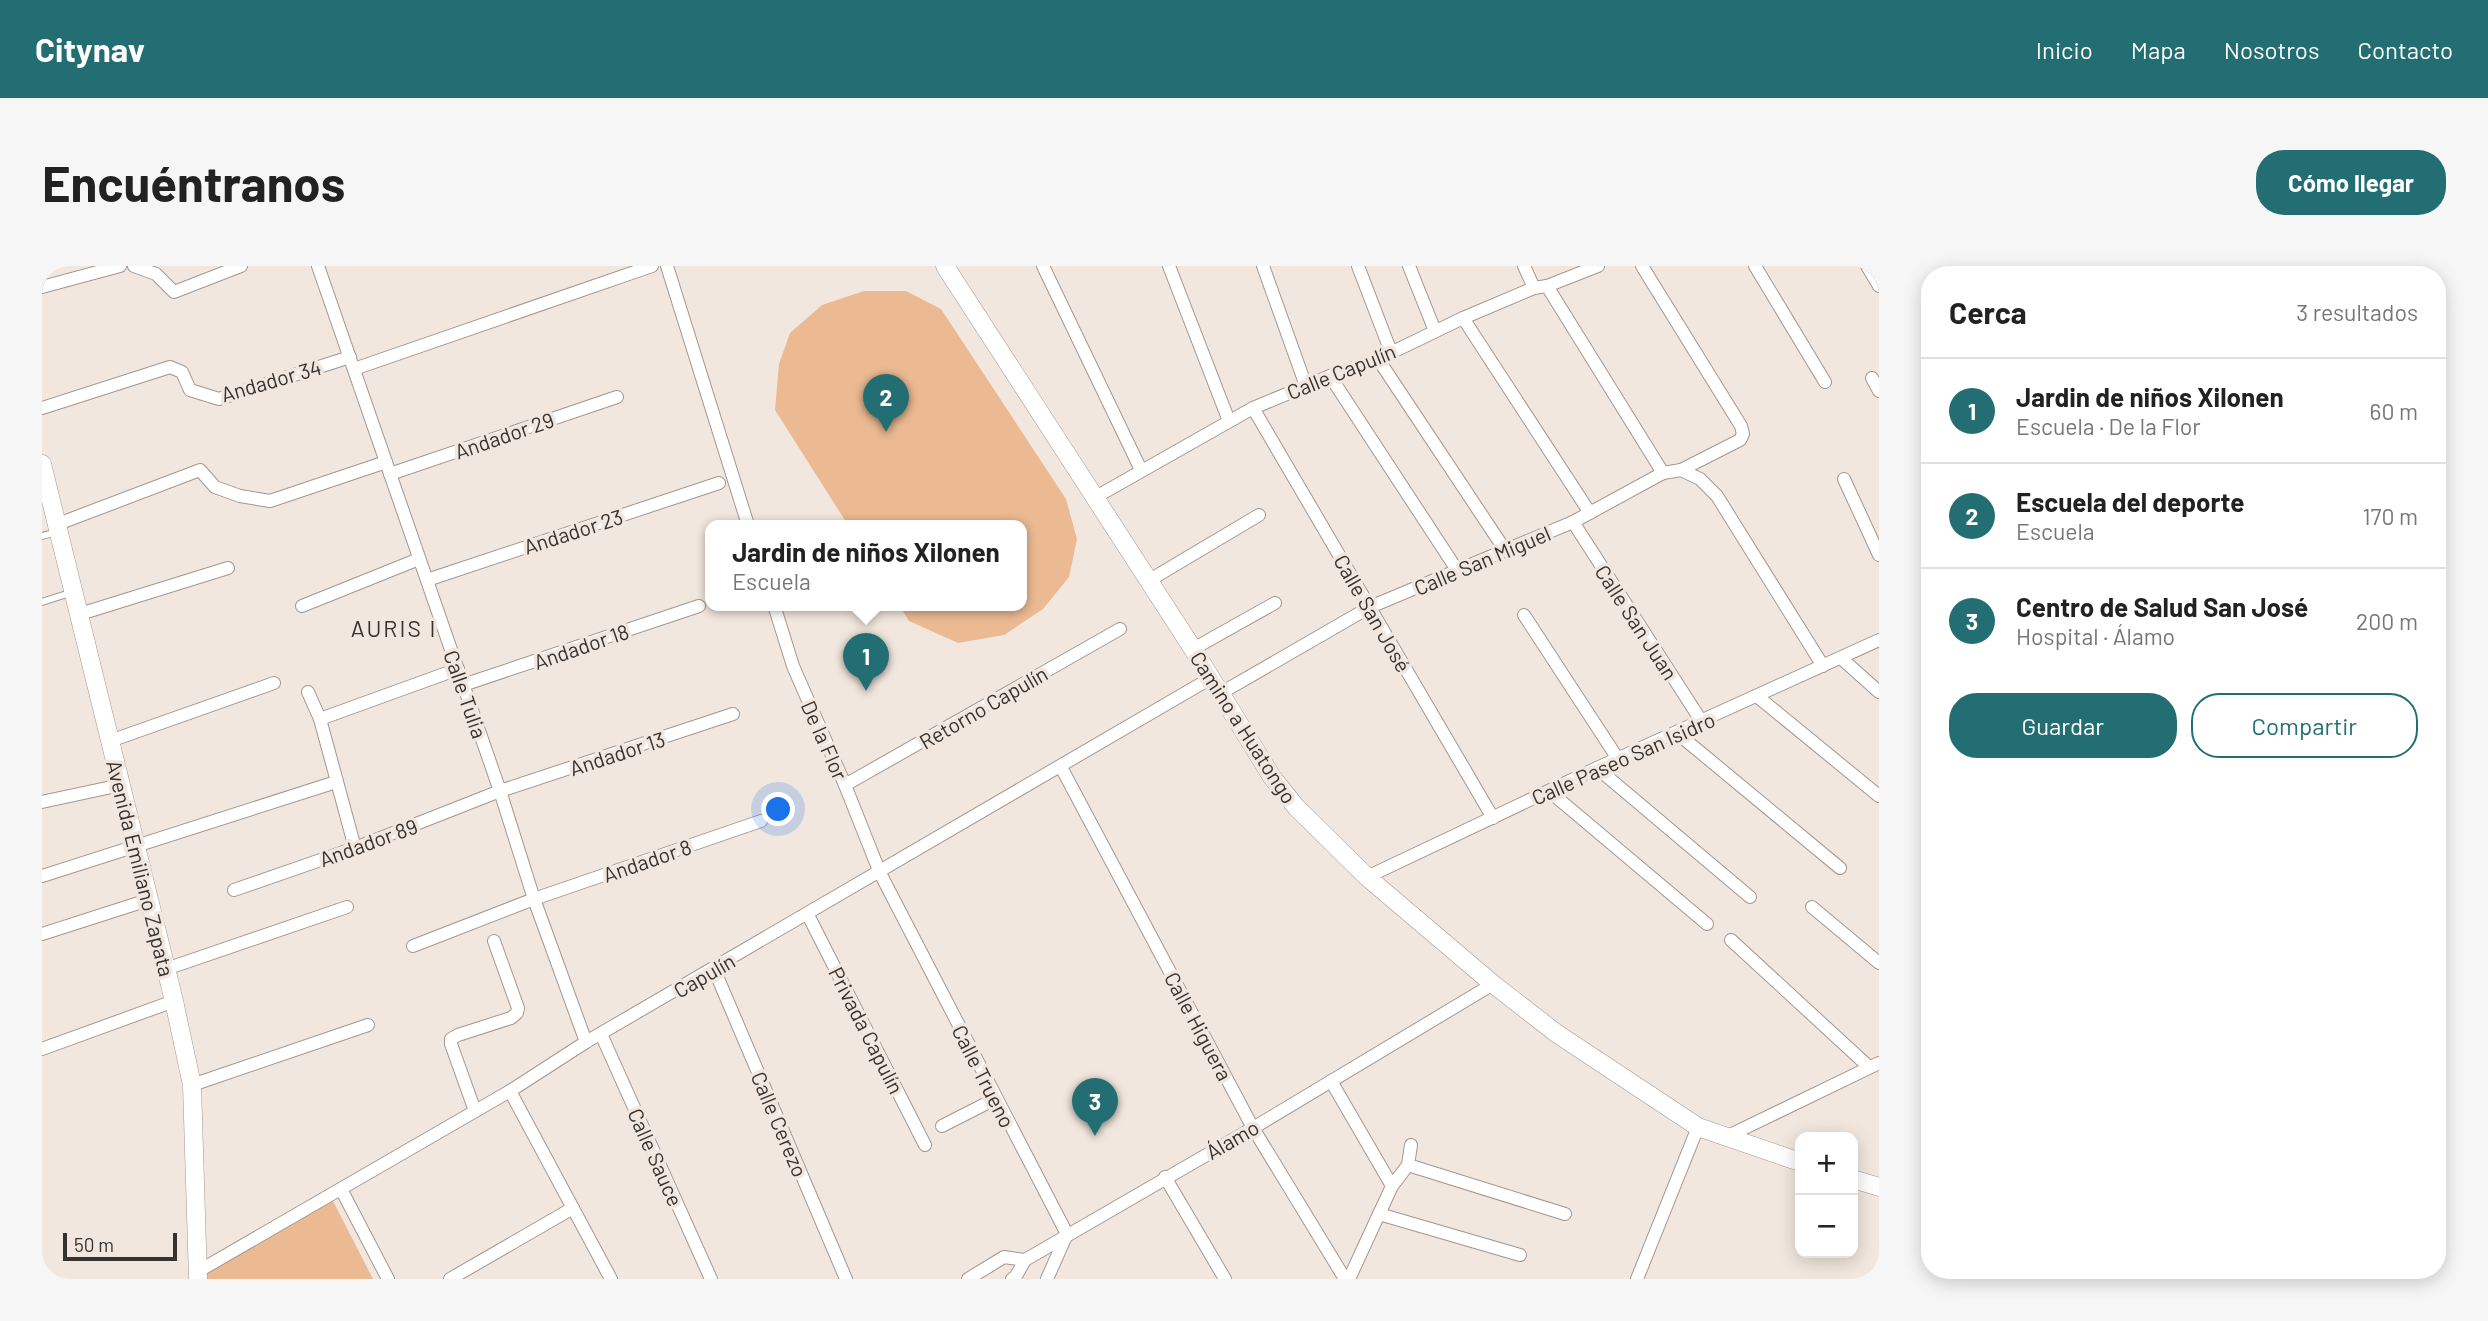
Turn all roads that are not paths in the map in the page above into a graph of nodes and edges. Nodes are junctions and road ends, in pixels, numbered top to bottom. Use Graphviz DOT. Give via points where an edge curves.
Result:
graph roads {
  1 [pos="120,266"];
  2 [pos="134,266"];
  3 [pos="240,266"];
  4 [pos="318,266"];
  5 [pos="652,266"];
  6 [pos="667,266"];
  7 [pos="945,266"];
  8 [pos="1043,266"];
  9 [pos="1170,266"];
  10 [pos="1264,266"];
  11 [pos="1358,266"];
  12 [pos="1409,266"];
  13 [pos="1524,266"];
  14 [pos="1598,266"];
  15 [pos="1642,266"];
  16 [pos="1755,266"];
  17 [pos="1867,266"];
  18 [pos="1879,286"];
  19 [pos="42,287"];
  20 [pos="1541,287"];
  21 [pos="1462,318"];
  22 [pos="1435,331"];
  23 [pos="1391,352"];
  24 [pos="1378,359"];
  25 [pos="352,363"];
  26 [pos="1330,376"];
  27 [pos="1872,378"];
  28 [pos="1825,382"];
  29 [pos="1306,386"];
  30 [pos="1879,391"];
  31 [pos="617,397"];
  32 [pos="42,408"];
  33 [pos="1253,408"];
  34 [pos="1229,421"];
  35 [pos="42,464"];
  36 [pos="388,468"];
  37 [pos="1141,470"];
  38 [pos="1681,471"];
  39 [pos="1663,473"];
  40 [pos="1844,480"];
  41 [pos="719,483"];
  42 [pos="1094,498"];
  43 [pos="1590,513"];
  44 [pos="1259,515"];
  45 [pos="746,520"];
  46 [pos="54,521"];
  47 [pos="1573,522"];
  48 [pos="42,536"];
  49 [pos="1505,551"];
  50 [pos="1879,555"];
  51 [pos="419,559"];
  52 [pos="228,568"];
  53 [pos="1457,570"];
  54 [pos="427,580"];
  55 [pos="1148,581"];
  56 [pos="75,591"];
  57 [pos="42,603"];
  58 [pos="1275,603"];
  59 [pos="302,606"];
  60 [pos="699,606"];
  61 [pos="1370,607"];
  62 [pos="776,611"];
  63 [pos="80,614"];
  64 [pos="1524,615"];
  65 [pos="1120,629"];
  66 [pos="1879,640"];
  67 [pos="1193,649"];
  68 [pos="1841,658"];
  69 [pos="1823,666"];
  70 [pos="458,669"];
  71 [pos="274,684"];
  72 [pos="463,685"];
  73 [pos="1216,686"];
  74 [pos="309,692"];
  75 [pos="1879,692"];
  76 [pos="1758,696"];
  77 [pos="733,714"];
  78 [pos="320,719"];
  79 [pos="1702,722"];
  80 [pos="1677,733"];
  81 [pos="110,741"];
  82 [pos="1618,759"];
  83 [pos="1061,767"];
  84 [pos="1597,768"];
  85 [pos="336,782"];
  86 [pos="121,785"];
  87 [pos="845,785"];
  88 [pos="1549,791"];
  89 [pos="500,792"];
  90 [pos="1879,796"];
  91 [pos="42,802"];
  92 [pos="1493,818"];
  93 [pos="761,821"];
  94 [pos="135,847"];
  95 [pos="355,848"];
  96 [pos="1840,868"];
  97 [pos="880,873"];
  98 [pos="42,876"];
  99 [pos="1367,877"];
  100 [pos="234,890"];
  101 [pos="1750,897"];
  102 [pos="148,900"];
  103 [pos="534,900"];
  104 [pos="347,907"];
  105 [pos="1812,907"];
  106 [pos="808,915"];
  107 [pos="1707,924"];
  108 [pos="42,934"];
  109 [pos="1731,940"];
  110 [pos="495,941"];
  111 [pos="413,946"];
  112 [pos="1879,963"];
  113 [pos="166,969"];
  114 [pos="714,969"];
  115 [pos="1493,984"];
  116 [pos="174,1001"];
  117 [pos="368,1025"];
  118 [pos="601,1034"];
  119 [pos="586,1042"];
  120 [pos="42,1049"];
  121 [pos="1874,1065"];
  122 [pos="1331,1081"];
  123 [pos="192,1085"];
  124 [pos="510,1091"];
  125 [pos="995,1099"];
  126 [pos="475,1111"];
  127 [pos="942,1126"];
  128 [pos="1698,1127"];
  129 [pos="1253,1128"];
  130 [pos="1726,1137"];
  131 [pos="925,1145"];
  132 [pos="1411,1145"];
  133 [pos="1795,1159"];
  134 [pos="1408,1165"];
  135 [pos="1165,1177"];
  136 [pos="1858,1180"];
  137 [pos="1392,1186"];
  138 [pos="1879,1186"];
  139 [pos="341,1189"];
  140 [pos="573,1208"];
  141 [pos="1379,1214"];
  142 [pos="1565,1214"];
  143 [pos="1067,1234"];
  144 [pos="1520,1255"];
  145 [pos="1025,1260"];
  146 [pos="197,1276"];
  147 [pos="388,1279"];
  148 [pos="450,1279"];
  149 [pos="611,1279"];
  150 [pos="711,1279"];
  151 [pos="846,1279"];
  152 [pos="968,1279"];
  153 [pos="1012,1279"];
  154 [pos="1047,1279"];
  155 [pos="1226,1279"];
  156 [pos="1347,1279"];
  157 [pos="1637,1279"];
  1 -- 19 [label="street"];
  2 -- 3 [label="street" via="156,274 174,292"];
  4 -- 25 [label="street, Calle Tulia"];
  5 -- 25 [label="street, Andador 34"];
  6 -- 45 [label="street"];
  7 -- 42 [label="main road, Camino a Huatongo"];
  8 -- 37 [label="street"];
  9 -- 34 [label="street"];
  10 -- 29 [label="street"];
  11 -- 23 [label="street"];
  12 -- 22 [label="street"];
  13 -- 20 [label="street"];
  14 -- 20 [label="street, Calle Capulín"];
  15 -- 38 [label="street, Calle San Miguel" via="1743,434 1740,440"];
  16 -- 28 [label="street"];
  17 -- 18 [label="street"];
  20 -- 21 [label="street, Calle Capulín"];
  20 -- 39 [label="street"];
  21 -- 22 [label="street, Calle Capulín"];
  21 -- 43 [label="street"];
  22 -- 23 [label="street, Calle Capulín"];
  23 -- 24 [label="street, Calle Capulín"];
  24 -- 26 [label="street, Calle Capulín"];
  24 -- 49 [label="street"];
  25 -- 32 [label="street, Andador 34" via="219,399 190,390 181,372 170,367"];
  25 -- 36 [label="street, Calle Tulia"];
  26 -- 29 [label="street, Calle Capulín"];
  26 -- 53 [label="street"];
  27 -- 30 [label="street"];
  29 -- 33 [label="street, Calle Capulín"];
  31 -- 36 [label="street, Andador 29"];
  33 -- 34 [label="street, Calle Capulín"];
  33 -- 61 [label="street, Calle San José"];
  34 -- 37 [label="street, Calle Capulín"];
  35 -- 46 [label="main road, Avenida Emiliano Zapata"];
  36 -- 46 [label="street, Andador 29" via="270,501 215,487 200,470"];
  36 -- 51 [label="street, Calle Tulia"];
  37 -- 42 [label="street, Calle Capulín"];
  38 -- 39 [label="street, Calle San Miguel"];
  38 -- 69 [label="street" via="1700,479 1717,496"];
  39 -- 43 [label="street, Calle San Miguel"];
  40 -- 50 [label="street"];
  41 -- 54 [label="street, Andador 23"];
  42 -- 55 [label="main road, Camino a Huatongo"];
  43 -- 47 [label="street, Calle San Miguel"];
  44 -- 55 [label="street"];
  46 -- 48 [label="lane"];
  46 -- 56 [label="main road, Avenida Emiliano Zapata"];
  47 -- 49 [label="street, Calle San Miguel"];
  47 -- 79 [label="street, Calle San Juan"];
  49 -- 53 [label="street, Calle San Miguel"];
  51 -- 54 [label="street, Calle Tulia"];
  51 -- 59 [label="street"];
  52 -- 63 [label="street"];
  53 -- 61 [label="street, Calle San Miguel"];
  54 -- 70 [label="street, Calle Tulia"];
  55 -- 67 [label="main road, Camino a Huatongo"];
  56 -- 57 [label="lane"];
  56 -- 63 [label="main road, Avenida Emiliano Zapata"];
  58 -- 67 [label="street"];
  60 -- 72 [label="street, Andador 18"];
  61 -- 73 [label="street, Calle San Miguel"];
  61 -- 92 [label="street, Calle San José"];
  62 -- 87 [label="street, De la Flor" via="793,666"];
  63 -- 81 [label="main road, Avenida Emiliano Zapata"];
  64 -- 82 [label="street"];
  65 -- 87 [label="street, Retorno Capulín"];
  66 -- 68 [label="street, Calle Paseo San Isidro"];
  67 -- 73 [label="main road, Camino a Huatongo"];
  68 -- 69 [label="street, Calle Paseo San Isidro"];
  68 -- 75 [label="street"];
  69 -- 76 [label="street, Calle Paseo San Isidro"];
  70 -- 72 [label="street, Calle Tulia"];
  70 -- 78 [label="street"];
  71 -- 81 [label="street"];
  72 -- 89 [label="street, Calle Tulia"];
  73 -- 83 [label="street, Capulín"];
  73 -- 99 [label="main road, Camino a Huatongo" via="1272,777"];
  74 -- 78 [label="street"];
  76 -- 79 [label="street, Calle Paseo San Isidro"];
  76 -- 90 [label="street"];
  77 -- 89 [label="street, Andador 13"];
  78 -- 85 [label="street"];
  79 -- 80 [label="street, Calle Paseo San Isidro"];
  80 -- 82 [label="street, Calle Paseo San Isidro"];
  80 -- 96 [label="street"];
  81 -- 86 [label="main road, Avenida Emiliano Zapata"];
  82 -- 84 [label="street, Calle Paseo San Isidro"];
  83 -- 97 [label="street, Capulín"];
  83 -- 129 [label="street, Calle Higuera"];
  84 -- 88 [label="street, Calle Paseo San Isidro"];
  84 -- 101 [label="street"];
  85 -- 94 [label="street"];
  85 -- 95 [label="street"];
  86 -- 91 [label="street"];
  86 -- 94 [label="main road, Avenida Emiliano Zapata"];
  87 -- 97 [label="street, De la Flor"];
  88 -- 92 [label="street, Calle Paseo San Isidro"];
  88 -- 107 [label="street"];
  89 -- 95 [label="street, Andador 89"];
  89 -- 103 [label="street, Calle Tulia"];
  92 -- 99 [label="street, Calle Paseo San Isidro"];
  93 -- 103 [label="street, Andador 8"];
  94 -- 98 [label="street"];
  94 -- 102 [label="main road, Avenida Emiliano Zapata"];
  95 -- 100 [label="street, Andador 89"];
  97 -- 106 [label="street, Capulín"];
  97 -- 125 [label="street, Calle Trueno"];
  99 -- 115 [label="main road, Camino a Huatongo"];
  102 -- 108 [label="street"];
  102 -- 113 [label="main road, Avenida Emiliano Zapata"];
  103 -- 111 [label="street, Andador 8"];
  103 -- 119 [label="street, Calle Tulia"];
  104 -- 113 [label="street"];
  105 -- 112 [label="street"];
  106 -- 114 [label="street, Capulín"];
  106 -- 131 [label="street, Privada Capulín"];
  109 -- 121 [label="street"];
  110 -- 126 [label="street" via="517,1013 457,1035 450,1044"];
  113 -- 116 [label="main road, Avenida Emiliano Zapata"];
  114 -- 118 [label="street, Capulín"];
  114 -- 151 [label="street, Calle Cerezo"];
  115 -- 122 [label="street, Álamo"];
  115 -- 128 [label="main road, Camino a Huatongo" via="1556,1033"];
  116 -- 120 [label="street"];
  116 -- 123 [label="main road, Avenida Emiliano Zapata"];
  117 -- 123 [label="street"];
  118 -- 119 [label="street, Capulín"];
  118 -- 150 [label="street, Calle Sauce"];
  119 -- 124 [label="street, Capulín"];
  121 -- 130 [label="street"];
  122 -- 129 [label="street, Álamo"];
  122 -- 137 [label="street"];
  123 -- 146 [label="main road, Avenida Emiliano Zapata"];
  124 -- 126 [label="street, Capulín"];
  124 -- 140 [label="street"];
  125 -- 127 [label="street"];
  125 -- 143 [label="street, Calle Trueno"];
  126 -- 139 [label="street, Capulín"];
  128 -- 130 [label="main road, Camino a Huatongo"];
  128 -- 157 [label="street"];
  129 -- 135 [label="street, Álamo"];
  129 -- 156 [label="street, Calle Higuera"];
  130 -- 133 [label="main road, Camino a Huatongo"];
  132 -- 134 [label="street"];
  134 -- 137 [label="street"];
  134 -- 142 [label="street"];
  135 -- 143 [label="street, Álamo"];
  135 -- 155 [label="street"];
  136 -- 138 [label="main road"];
  137 -- 141 [label="street"];
  139 -- 146 [label="street, Capulín"];
  139 -- 147 [label="street"];
  140 -- 148 [label="street"];
  140 -- 149 [label="street"];
  141 -- 144 [label="street"];
  141 -- 156 [label="street"];
  143 -- 145 [label="street, Álamo"];
  143 -- 154 [label="street"];
  145 -- 152 [label="street, Álamo" via="1004,1258"];
  145 -- 153 [label="street"];
}
